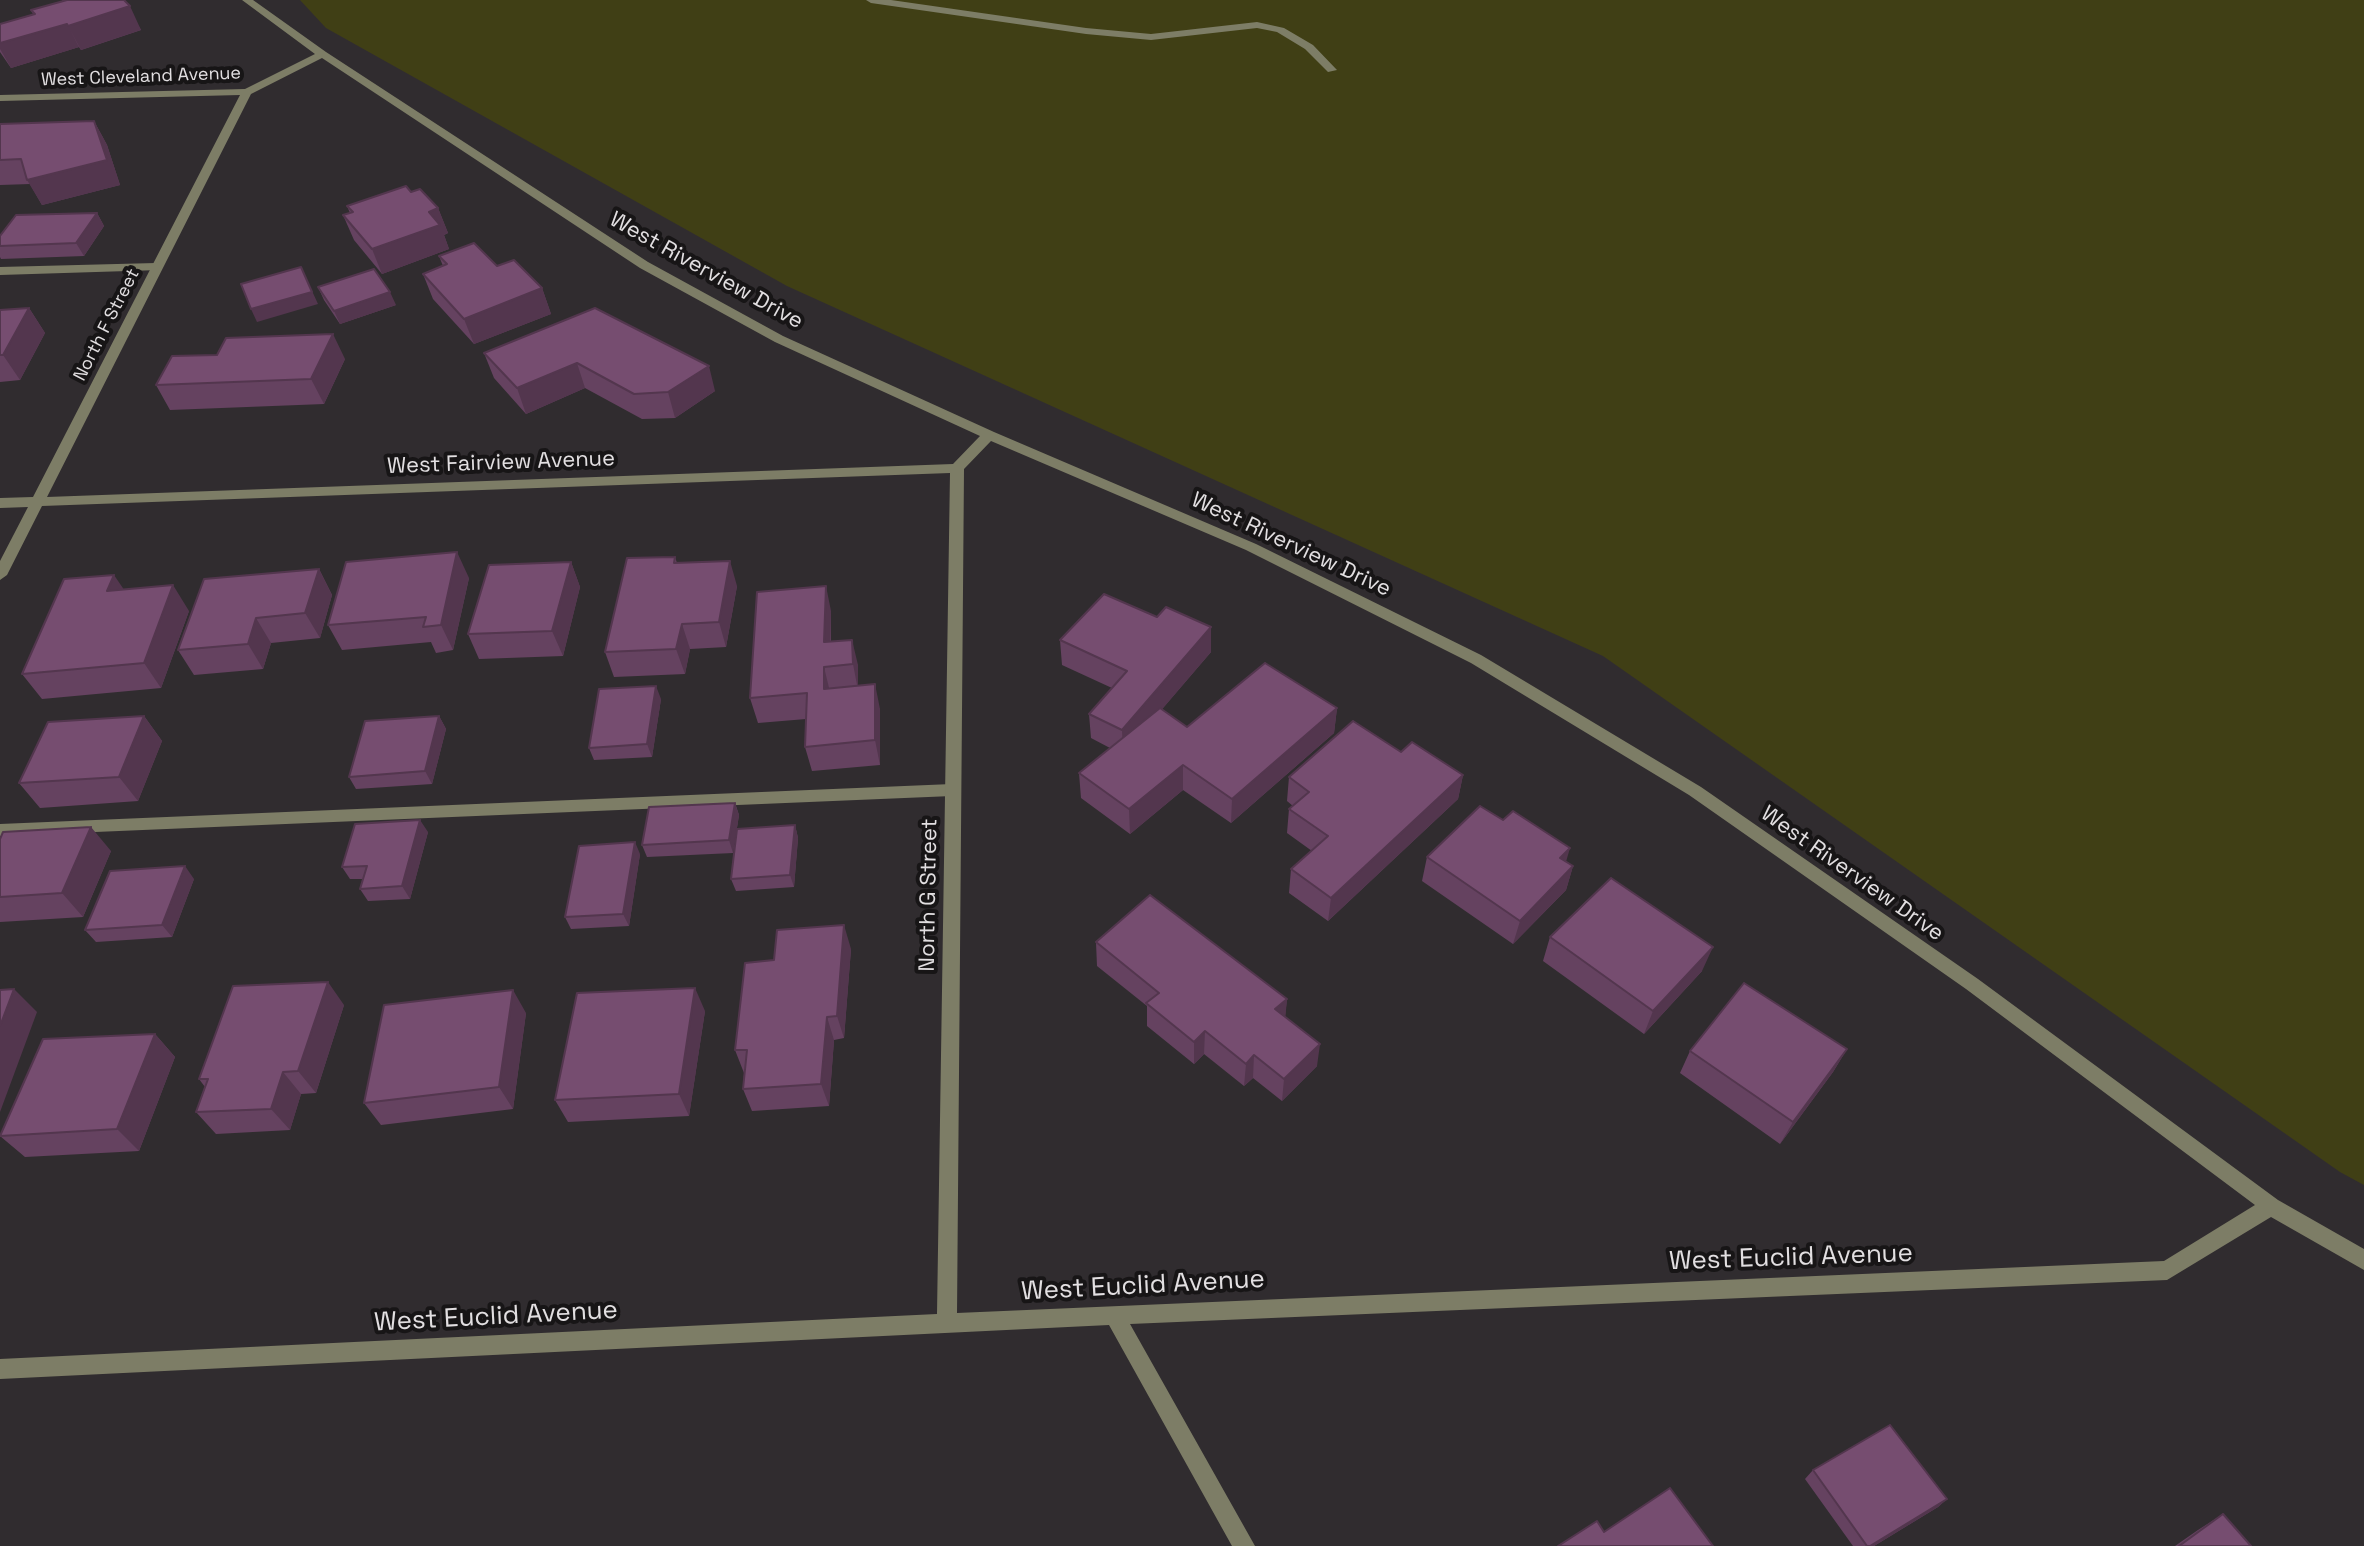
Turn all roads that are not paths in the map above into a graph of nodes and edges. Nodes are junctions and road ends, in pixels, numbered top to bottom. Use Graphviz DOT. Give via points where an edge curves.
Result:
graph roads {
  1 [pos="247,0"];
  2 [pos="871,0"];
  3 [pos="322,54"];
  4 [pos="1332,70"];
  5 [pos="247,92"];
  6 [pos="0,98"];
  7 [pos="156,267"];
  8 [pos="0,271"];
  9 [pos="989,435"];
  10 [pos="957,468"];
  11 [pos="39,502"];
  12 [pos="0,503"];
  13 [pos="0,575"];
  14 [pos="952,790"];
  15 [pos="0,830"];
  16 [pos="2271,1206"];
  17 [pos="2364,1260"];
  18 [pos="1114,1315"];
  19 [pos="947,1323"];
  20 [pos="0,1369"];
  21 [pos="1244,1546"];
  1 -- 3 [label="street, West Riverview Drive"];
  2 -- 4 [label="street" via="1151,37 1257,25 1280,30 1309,47"];
  3 -- 5 [label="street, West Cleveland Avenue"];
  3 -- 9 [label="street, West Riverview Drive" via="644,265 779,339"];
  5 -- 6 [label="street, West Cleveland Avenue"];
  5 -- 7 [label="street, North F Street"];
  7 -- 8 [label="street"];
  7 -- 11 [label="street, North F Street"];
  9 -- 10 [label="street"];
  9 -- 16 [label="street, West Riverview Drive" via="1251,547 1489,666 1695,791 1972,984"];
  10 -- 11 [label="street, West Fairview Avenue"];
  10 -- 14 [label="street, North G Street"];
  11 -- 12 [label="street, West Fairview Avenue"];
  11 -- 13 [label="street, North F Street"];
  14 -- 15 [label="street"];
  14 -- 19 [label="street, North G Street"];
  16 -- 17 [label="street, West Riverview Drive"];
  16 -- 18 [label="street, West Euclid Avenue" via="2167,1270"];
  18 -- 19 [label="street, West Euclid Avenue"];
  18 -- 21 [label="street"];
  19 -- 20 [label="street, West Euclid Avenue"];
}
